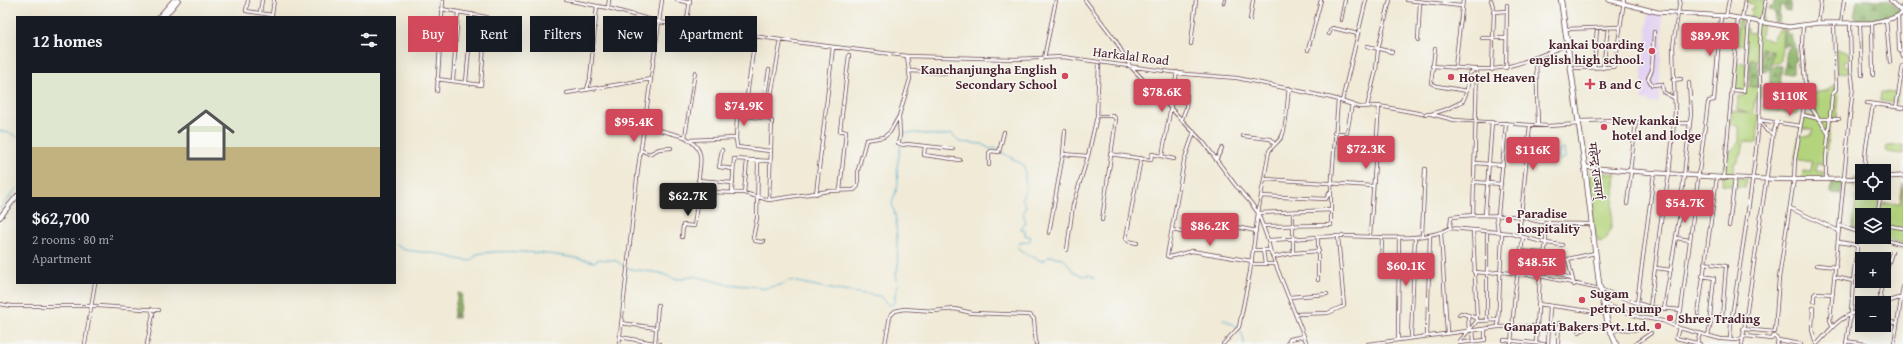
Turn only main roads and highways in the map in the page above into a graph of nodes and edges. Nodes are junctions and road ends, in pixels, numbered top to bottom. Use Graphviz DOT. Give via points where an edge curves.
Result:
graph roads {
  1 [pos="177,0"];
  2 [pos="1561,0"];
  3 [pos="160,16"];
  4 [pos="165,16"];
  5 [pos="16,197"];
  6 [pos="0,217"];
  7 [pos="1616,344"];
  1 -- 3 [label="main road"];
  1 -- 4 [label="main road"];
  2 -- 7 [label="highway, महेन्द्र राज्मार्ग्" via="1600,289"];
  5 -- 6 [label="main road"];
}
